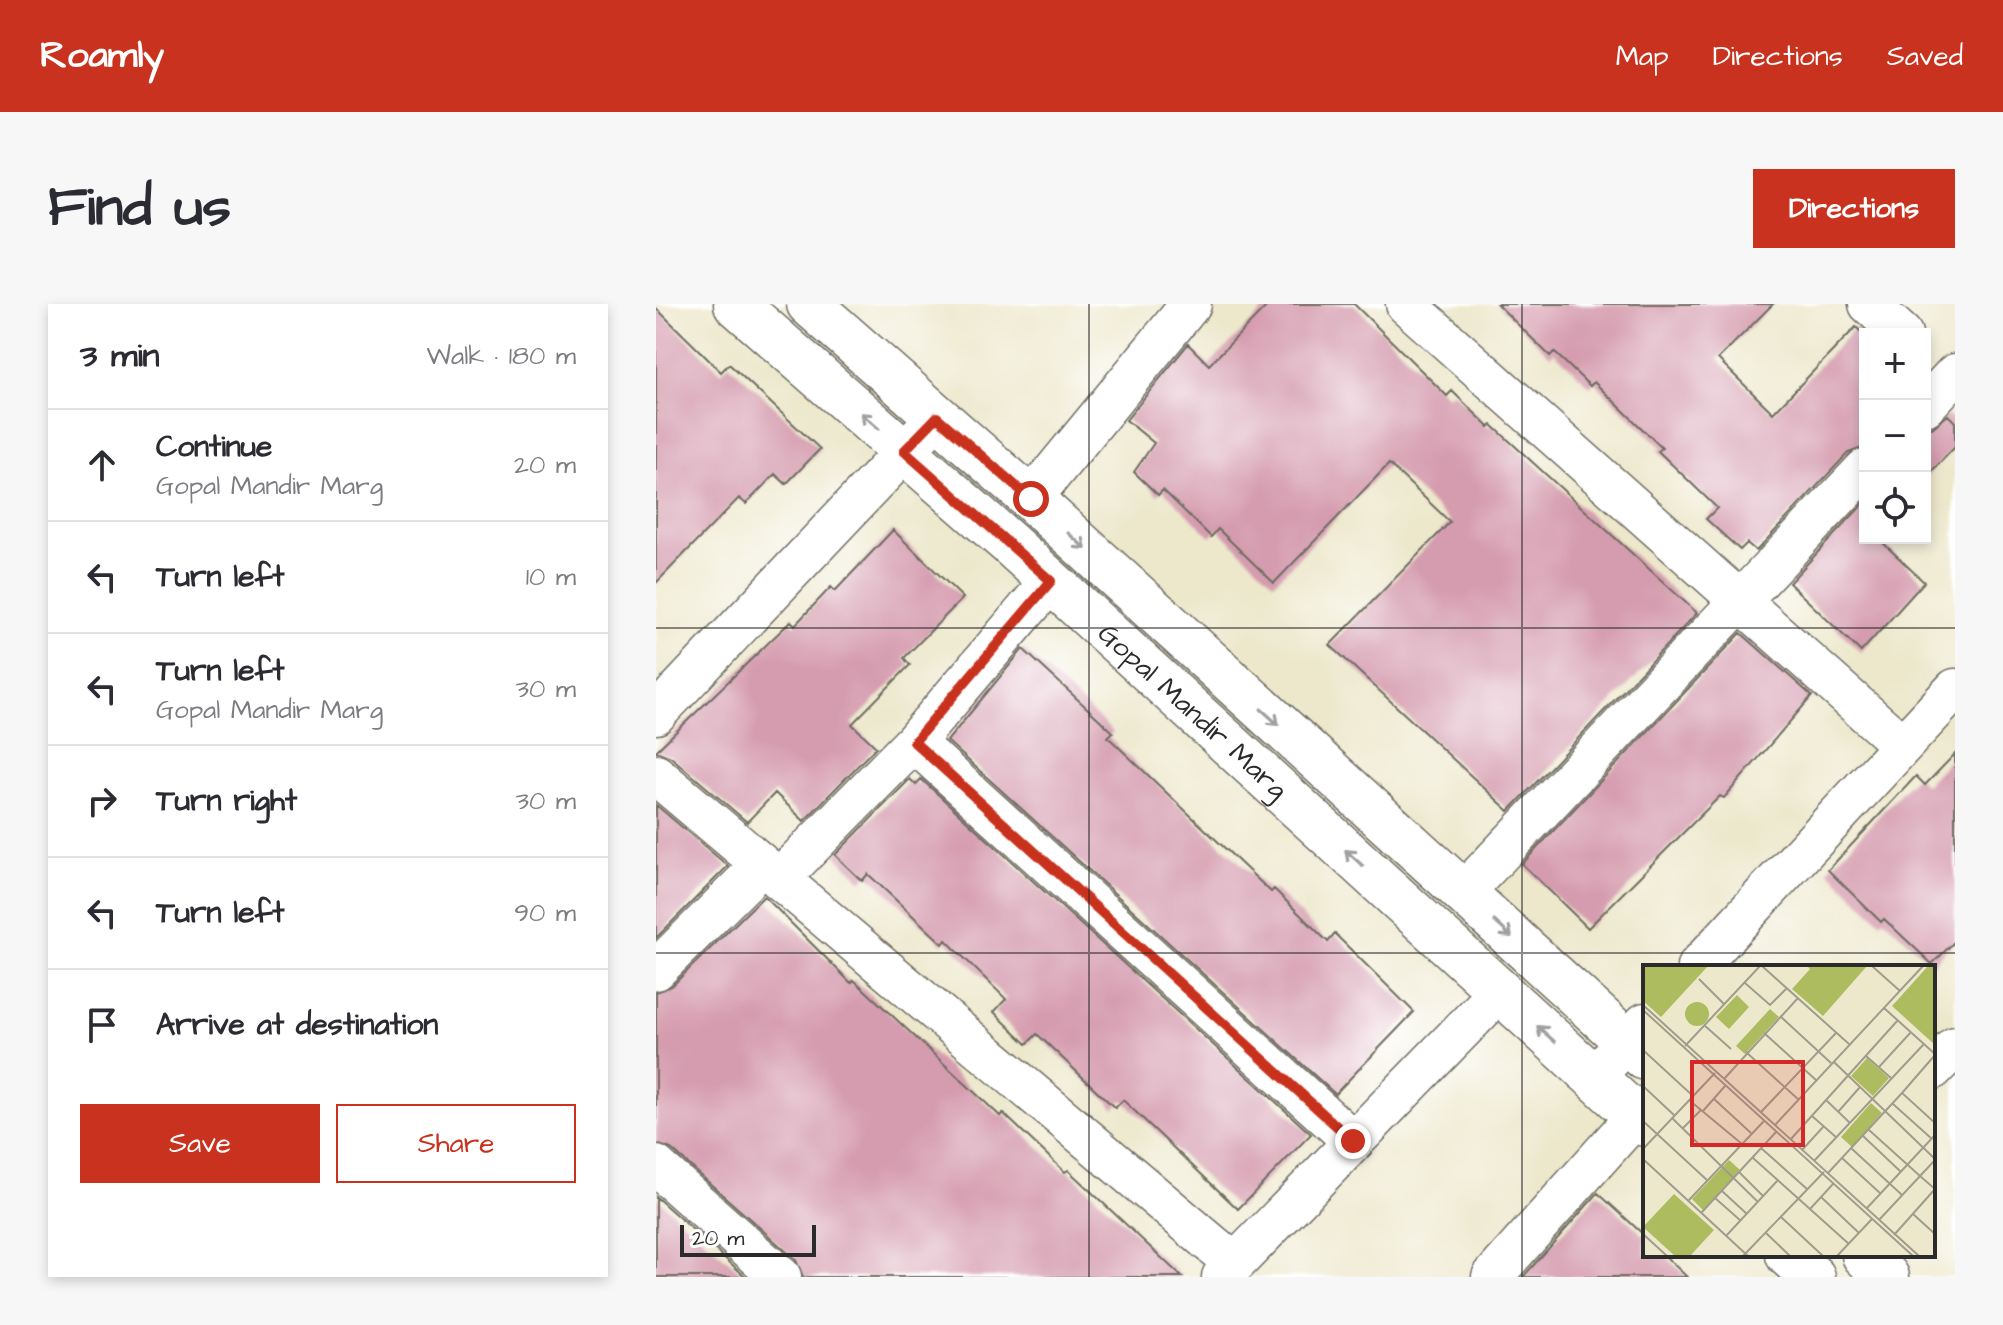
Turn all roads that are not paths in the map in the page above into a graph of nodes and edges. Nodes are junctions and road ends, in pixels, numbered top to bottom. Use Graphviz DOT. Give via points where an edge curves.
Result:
graph roads {
  1 [pos="736,304"];
  2 [pos="809,304"];
  3 [pos="1191,304"];
  4 [pos="1406,304"];
  5 [pos="1869,304"];
  6 [pos="1895,328"];
  7 [pos="937,417"];
  8 [pos="904,451"];
  9 [pos="1862,472"];
  10 [pos="1031,499"];
  11 [pos="1051,581"];
  12 [pos="1740,601"];
  13 [pos="1955,689"];
  14 [pos="659,706"];
  15 [pos="914,742"];
  16 [pos="1902,745"];
  17 [pos="656,775"];
  18 [pos="771,872"];
  19 [pos="1463,893"];
  20 [pos="1699,965"];
  21 [pos="656,970"];
  22 [pos="1500,991"];
  23 [pos="1639,1041"];
  24 [pos="1955,1047"];
  25 [pos="1935,1067"];
  26 [pos="1594,1077"];
  27 [pos="1642,1115"];
  28 [pos="1353,1141"];
  29 [pos="656,1166"];
  30 [pos="1790,1257"];
  31 [pos="1866,1257"];
  32 [pos="1228,1270"];
  33 [pos="781,1277"];
  34 [pos="1492,1277"];
  35 [pos="1813,1277"];
  36 [pos="1887,1277"];
  8 -- 1 [label="street, Gopal Mandir Marg, one-way"];
  2 -- 7 [label="street, Gopal Mandir Marg"];
  3 -- 10 [label="street"];
  4 -- 12 [label="street"];
  5 -- 6 [label="street"];
  7 -- 8 [label="street"];
  7 -- 10 [label="street, Gopal Mandir Marg"];
  8 -- 11 [label="street, Gopal Mandir Marg"];
  8 -- 14 [label="street"];
  9 -- 12 [label="street"];
  10 -- 19 [label="street, Gopal Mandir Marg, one-way"];
  11 -- 15 [label="street"];
  22 -- 11 [label="street, Gopal Mandir Marg, one-way"];
  12 -- 16 [label="street"];
  12 -- 19 [label="street"];
  13 -- 16 [label="street"];
  15 -- 18 [label="street"];
  15 -- 28 [label="street"];
  16 -- 20 [label="street"];
  17 -- 18 [label="street"];
  18 -- 21 [label="street"];
  18 -- 32 [label="street"];
  19 -- 23 [label="street, Gopal Mandir Marg, one-way"];
  26 -- 22 [label="street, Gopal Mandir Marg, one-way"];
  22 -- 28 [label="street"];
  23 -- 26 [label="street"];
  24 -- 25 [label="street"];
  26 -- 27 [label="street, Gopal Mandir Marg"];
  27 -- 34 [label="street"];
  28 -- 32 [label="street"];
  29 -- 33 [label="street"];
  30 -- 35 [label="street"];
  31 -- 36 [label="street"];
}
